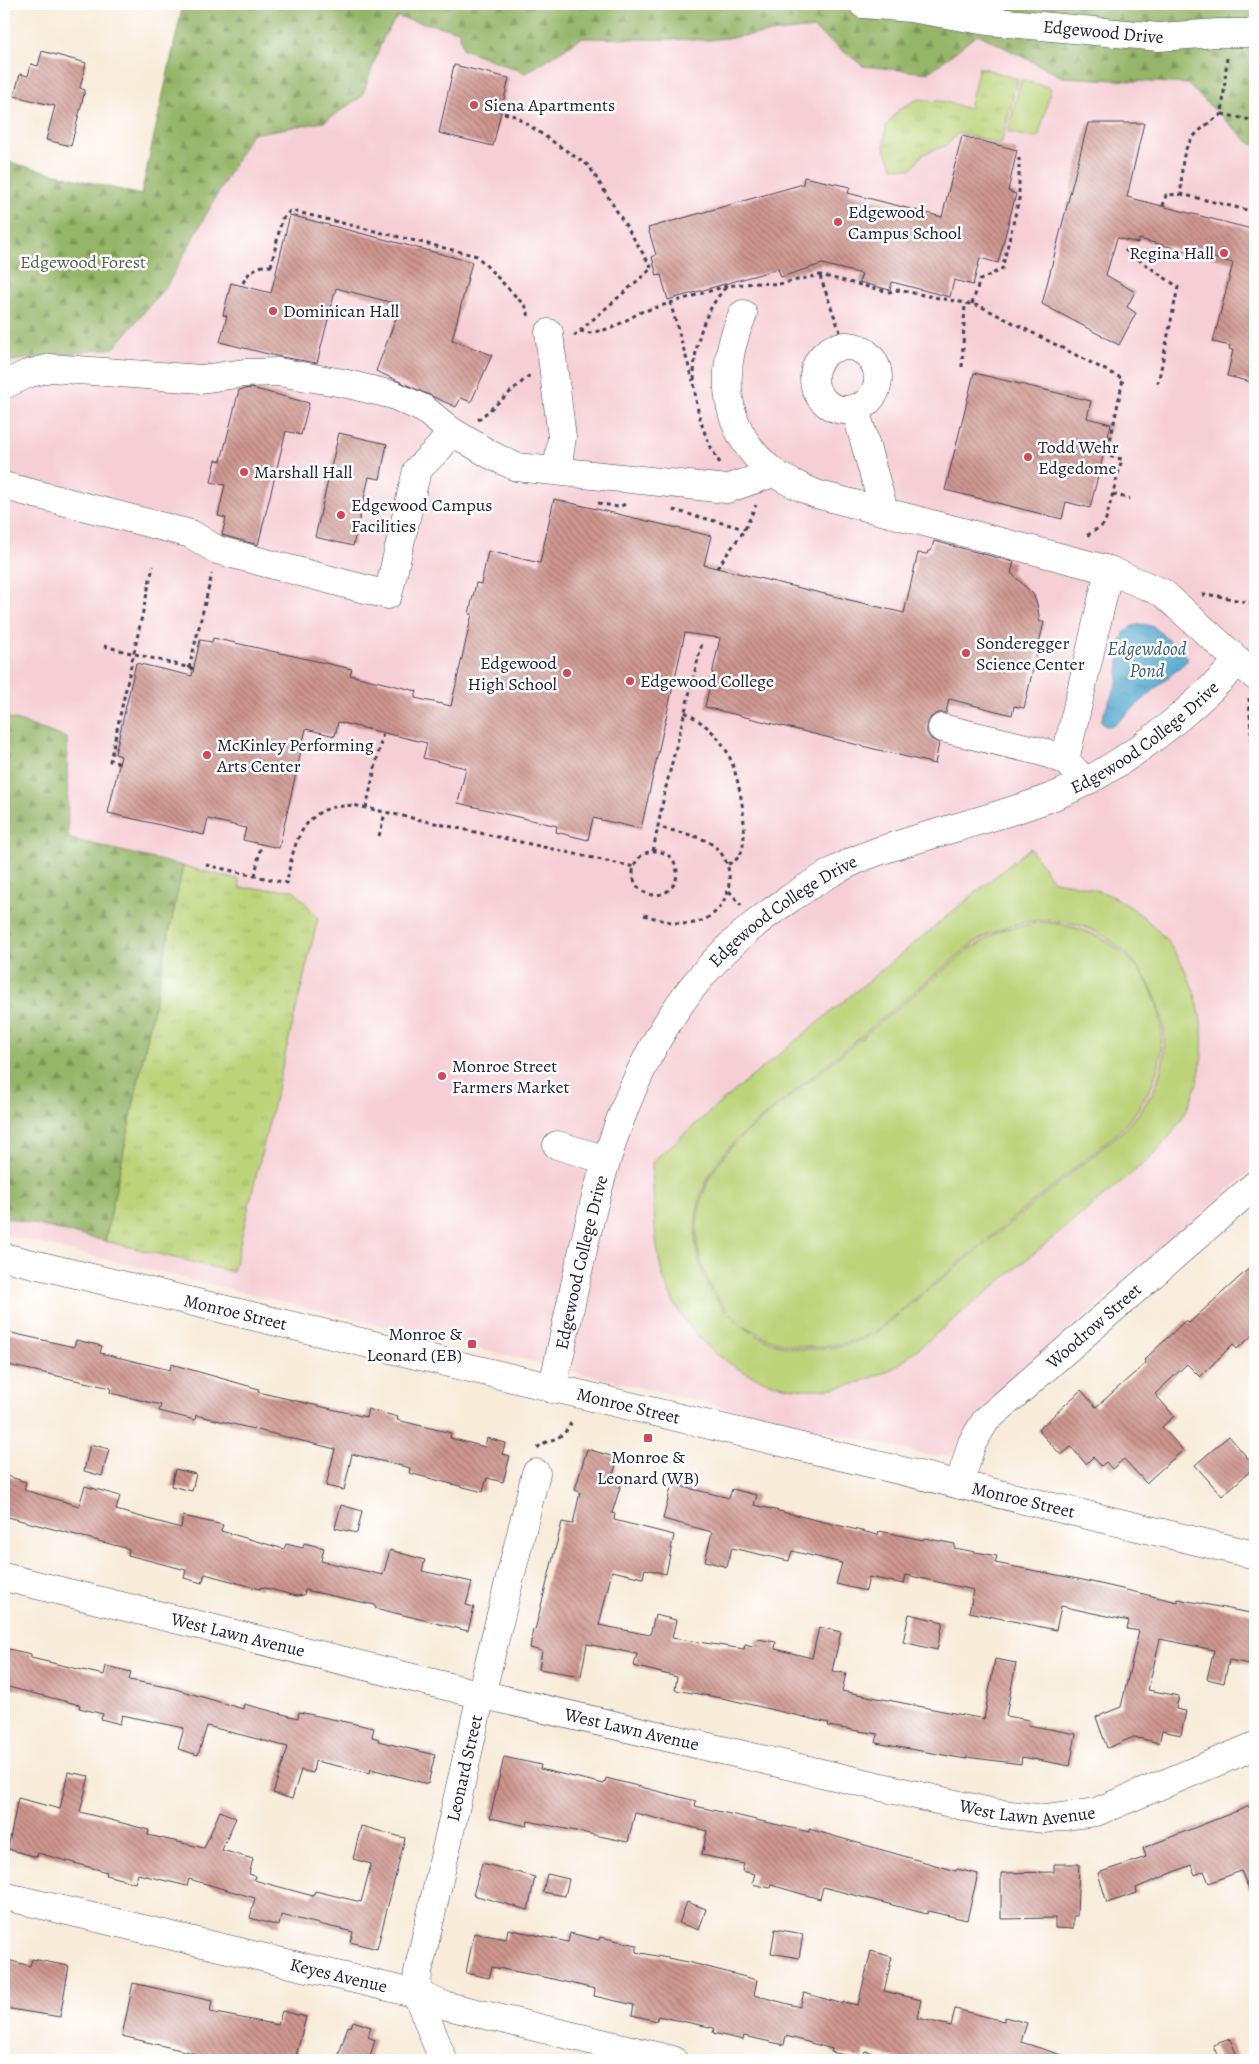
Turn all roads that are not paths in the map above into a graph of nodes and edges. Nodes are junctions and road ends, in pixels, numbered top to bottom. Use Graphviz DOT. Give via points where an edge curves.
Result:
graph roads {
  1 [pos="863,4"];
  2 [pos="1242,33"];
  3 [pos="743,314"];
  4 [pos="561,335"];
  5 [pos="4,386"];
  6 [pos="855,408"];
  7 [pos="458,435"];
  8 [pos="557,471"];
  9 [pos="773,473"];
  10 [pos="4,486"];
  11 [pos="884,510"];
  12 [pos="1109,570"];
  13 [pos="1248,676"];
  14 [pos="942,728"];
  15 [pos="1065,760"];
  16 [pos="1082,782"];
  17 [pos="557,1145"];
  18 [pos="606,1160"];
  19 [pos="1255,1185"];
  20 [pos="4,1257"];
  21 [pos="552,1389"];
  22 [pos="536,1473"];
  23 [pos="959,1485"];
  24 [pos="1255,1555"];
  25 [pos="4,1577"];
  26 [pos="481,1695"];
  27 [pos="1255,1746"];
  28 [pos="4,1896"];
  29 [pos="417,1994"];
  30 [pos="443,2060"];
  31 [pos="672,2060"];
  1 -- 2 [label="street, Edgewood Drive" via="986,21 1159,37"];
  3 -- 9 [label="street" via="734,333 727,369 730,408 746,444"];
  4 -- 8 [label="street" via="553,374 562,437"];
  5 -- 7 [label="street" via="50,368 201,379 244,372 278,372 393,395 424,409"];
  6 -- 6 [label="street" via="845,409 825,401 815,382 815,371 822,357 835,348 855,347 864,351 876,367 878,377 872,396"];
  6 -- 11 [label="street"];
  7 -- 8 [label="street" via="516,467"];
  7 -- 10 [label="street" via="440,447 417,470 388,595 218,550 191,534"];
  8 -- 9 [label="street" via="727,489"];
  9 -- 11 [label="street" via="816,494"];
  11 -- 12 [label="street"];
  12 -- 13 [label="street" via="1163,593"];
  12 -- 15 [label="street"];
  13 -- 16 [label="street, Edgewood College Drive" via="1219,682 1149,741"];
  14 -- 15 [label="street"];
  15 -- 16 [label="street"];
  16 -- 18 [label="street, Edgewood College Drive" via="1012,811 874,853 819,878 754,922 688,991 656,1037 625,1105"];
  17 -- 18 [label="street"];
  18 -- 21 [label="street, Edgewood College Drive"];
  19 -- 23 [label="street, Woodrow Street" via="986,1420 972,1443"];
  20 -- 21 [label="street, Monroe Street"];
  21 -- 23 [label="street, Monroe Street"];
  22 -- 26 [label="street, Leonard Street"];
  23 -- 24 [label="street, Monroe Street"];
  25 -- 26 [label="street, West Lawn Avenue"];
  26 -- 27 [label="street, West Lawn Avenue" via="994,1813 1045,1819 1096,1812"];
  26 -- 29 [label="street, Leonard Street" via="418,1972"];
  28 -- 29 [label="street, Keyes Avenue"];
  29 -- 30 [label="street, Leonard Street"];
  29 -- 31 [label="street, Keyes Avenue" via="443,2006"];
}
